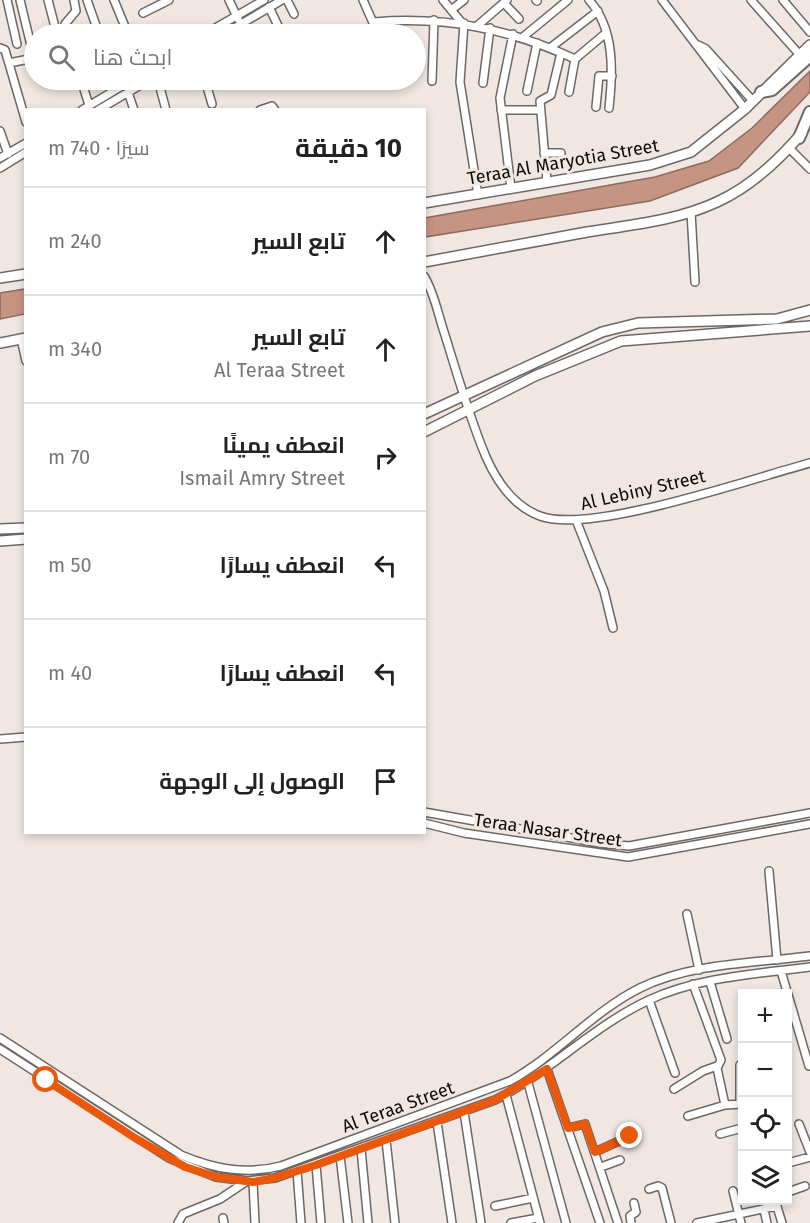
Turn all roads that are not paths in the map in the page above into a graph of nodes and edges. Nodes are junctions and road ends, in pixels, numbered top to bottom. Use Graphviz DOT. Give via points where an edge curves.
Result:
graph roads {
  1 [pos="7,0"];
  2 [pos="20,0"];
  3 [pos="48,0"];
  4 [pos="74,0"];
  5 [pos="87,0"];
  6 [pos="114,0"];
  7 [pos="168,0"];
  8 [pos="229,0"];
  9 [pos="264,0"];
  10 [pos="282,0"];
  11 [pos="287,0"];
  12 [pos="363,0"];
  13 [pos="443,0"];
  14 [pos="464,0"];
  15 [pos="568,0"];
  16 [pos="589,0"];
  17 [pos="662,0"];
  18 [pos="751,0"];
  19 [pos="783,0"];
  20 [pos="506,2"];
  21 [pos="269,8"];
  22 [pos="452,10"];
  23 [pos="598,11"];
  24 [pos="143,13"];
  25 [pos="294,14"];
  26 [pos="236,15"];
  27 [pos="519,19"];
  28 [pos="434,20"];
  29 [pos="374,22"];
  30 [pos="54,23"];
  31 [pos="463,23"];
  32 [pos="26,24"];
  33 [pos="65,24"];
  34 [pos="95,24"];
  35 [pos="124,24"];
  36 [pos="221,24"];
  37 [pos="241,24"];
  38 [pos="277,24"];
  39 [pos="477,26"];
  40 [pos="489,28"];
  41 [pos="810,32"];
  42 [pos="606,33"];
  43 [pos="513,34"];
  44 [pos="523,37"];
  45 [pos="537,43"];
  46 [pos="16,44"];
  47 [pos="698,45"];
  48 [pos="810,45"];
  49 [pos="550,48"];
  50 [pos="2,49"];
  51 [pos="561,53"];
  52 [pos="806,56"];
  53 [pos="575,59"];
  54 [pos="24,60"];
  55 [pos="9,63"];
  56 [pos="612,76"];
  57 [pos="432,81"];
  58 [pos="483,83"];
  59 [pos="84,90"];
  60 [pos="114,90"];
  61 [pos="132,90"];
  62 [pos="161,90"];
  63 [pos="208,90"];
  64 [pos="527,91"];
  65 [pos="128,92"];
  66 [pos="568,92"];
  67 [pos="761,92"];
  68 [pos="753,101"];
  69 [pos="212,104"];
  70 [pos="89,105"];
  71 [pos="109,106"];
  72 [pos="596,107"];
  73 [pos="85,108"];
  74 [pos="133,108"];
  75 [pos="165,108"];
  76 [pos="609,108"];
  77 [pos="745,109"];
  78 [pos="501,110"];
  79 [pos="540,110"];
  80 [pos="810,111"];
  81 [pos="24,115"];
  82 [pos="810,125"];
  83 [pos="0,131"];
  84 [pos="799,138"];
  85 [pos="789,148"];
  86 [pos="24,149"];
  87 [pos="544,153"];
  88 [pos="561,153"];
  89 [pos="8,154"];
  90 [pos="0,158"];
  91 [pos="0,168"];
  92 [pos="810,169"];
  93 [pos="547,182"];
  94 [pos="511,188"];
  95 [pos="478,195"];
  96 [pos="426,203"];
  97 [pos="691,212"];
  98 [pos="426,262"];
  99 [pos="24,274"];
  100 [pos="0,278"];
  101 [pos="426,282"];
  102 [pos="695,282"];
  103 [pos="810,310"];
  104 [pos="810,326"];
  105 [pos="23,338"];
  106 [pos="0,343"];
  107 [pos="464,395"];
  108 [pos="470,409"];
  109 [pos="426,413"];
  110 [pos="426,431"];
  111 [pos="810,463"];
  112 [pos="576,520"];
  113 [pos="24,528"];
  114 [pos="0,529"];
  115 [pos="24,539"];
  116 [pos="0,541"];
  117 [pos="613,628"];
  118 [pos="24,737"];
  119 [pos="0,739"];
  120 [pos="426,812"];
  121 [pos="810,813"];
  122 [pos="426,823"];
  123 [pos="810,824"];
  124 [pos="497,826"];
  125 [pos="495,837"];
  126 [pos="769,871"];
  127 [pos="687,914"];
  128 [pos="810,956"];
  129 [pos="777,960"];
  130 [pos="810,967"];
  131 [pos="699,970"];
  132 [pos="781,971"];
  133 [pos="710,982"];
  134 [pos="693,984"];
  135 [pos="649,1000"];
  136 [pos="0,1038"];
  137 [pos="727,1039"];
  138 [pos="0,1049"];
  139 [pos="717,1066"];
  140 [pos="809,1066"];
  141 [pos="547,1069"];
  142 [pos="675,1073"];
  143 [pos="528,1083"];
  144 [pos="674,1089"];
  145 [pos="506,1095"];
  146 [pos="738,1104"];
  147 [pos="725,1105"];
  148 [pos="464,1112"];
  149 [pos="688,1116"];
  150 [pos="437,1122"];
  151 [pos="799,1124"];
  152 [pos="568,1128"];
  153 [pos="738,1129"];
  154 [pos="720,1134"];
  155 [pos="630,1136"];
  156 [pos="386,1140"];
  157 [pos="361,1149"];
  158 [pos="595,1152"];
  159 [pos="810,1152"];
  160 [pos="340,1156"];
  161 [pos="810,1157"];
  162 [pos="620,1160"];
  163 [pos="792,1162"];
  164 [pos="316,1165"];
  165 [pos="601,1167"];
  166 [pos="262,1171"];
  167 [pos="297,1171"];
  168 [pos="263,1180"];
  169 [pos="250,1181"];
  170 [pos="805,1186"];
  171 [pos="649,1189"];
  172 [pos="792,1190"];
  173 [pos="733,1191"];
  174 [pos="533,1198"];
  175 [pos="634,1203"];
  176 [pos="773,1205"];
  177 [pos="777,1205"];
  178 [pos="495,1206"];
  179 [pos="764,1210"];
  180 [pos="739,1214"];
  181 [pos="539,1220"];
  182 [pos="178,1223"];
  183 [pos="255,1223"];
  184 [pos="301,1223"];
  185 [pos="321,1223"];
  186 [pos="348,1223"];
  187 [pos="368,1223"];
  188 [pos="395,1223"];
  189 [pos="452,1223"];
  190 [pos="481,1223"];
  191 [pos="511,1223"];
  192 [pos="566,1223"];
  193 [pos="600,1223"];
  194 [pos="618,1223"];
  195 [pos="631,1223"];
  196 [pos="671,1223"];
  197 [pos="697,1223"];
  198 [pos="741,1223"];
  199 [pos="767,1223"];
  200 [pos="782,1223"];
  1 -- 46 [label="street"];
  2 -- 32 [label="street"];
  3 -- 30 [label="street"];
  4 -- 33 [label="street" via="76,11"];
  5 -- 34 [label="street"];
  6 -- 35 [label="street"];
  7 -- 24 [label="street"];
  8 -- 26 [label="street"];
  9 -- 26 [label="street"];
  10 -- 21 [label="street"];
  11 -- 25 [label="street"];
  12 -- 29 [label="street"];
  13 -- 22 [label="street"];
  14 -- 22 [label="street"];
  15 -- 44 [label="street"];
  16 -- 23 [label="street"];
  17 -- 47 [label="street"];
  18 -- 52 [label="street"];
  19 -- 41 [label="street"];
  20 -- 27 [label="street"];
  20 -- 39 [label="street"];
  21 -- 37 [label="street"];
  21 -- 38 [label="street"];
  22 -- 31 [label="street"];
  23 -- 42 [label="street"];
  23 -- 49 [label="street"];
  26 -- 36 [label="street"];
  26 -- 37 [label="street"];
  28 -- 29 [label="street"];
  28 -- 31 [label="street"];
  28 -- 57 [label="street"];
  31 -- 39 [label="street"];
  31 -- 95 [label="street" via="460,82"];
  39 -- 40 [label="street"];
  40 -- 43 [label="street"];
  40 -- 58 [label="street"];
  42 -- 53 [label="street"];
  42 -- 56 [label="street"];
  43 -- 44 [label="street"];
  43 -- 78 [label="street" via="500,94"];
  44 -- 45 [label="street"];
  45 -- 49 [label="street"];
  45 -- 64 [label="street"];
  47 -- 68 [label="street"];
  47 -- 77 [label="street"];
  48 -- 52 [label="main road"];
  49 -- 51 [label="street"];
  50 -- 55 [label="street"];
  51 -- 53 [label="street"];
  51 -- 79 [label="street" via="551,95 540,99"];
  52 -- 67 [label="highway" via="772,90"];
  53 -- 66 [label="street"];
  54 -- 55 [label="street"];
  55 -- 81 [label="street"];
  56 -- 72 [label="street" via="599,76"];
  56 -- 76 [label="street"];
  59 -- 70 [label="street"];
  60 -- 70 [label="street"];
  61 -- 65 [label="street"];
  62 -- 75 [label="street"];
  63 -- 69 [label="street"];
  65 -- 71 [label="street"];
  65 -- 74 [label="street"];
  67 -- 68 [label="main road, Teraa Al Maryotia Street"];
  68 -- 77 [label="main road, Teraa Al Maryotia Street"];
  70 -- 73 [label="street"];
  77 -- 93 [label="main road, Teraa Al Maryotia Street" via="691,152 650,165"];
  78 -- 79 [label="street"];
  78 -- 94 [label="street"];
  79 -- 87 [label="street"];
  80 -- 84 [label="highway"];
  82 -- 84 [label="main road"];
  83 -- 89 [label="street"];
  84 -- 85 [label="main road"];
  85 -- 92 [label="street"];
  85 -- 97 [label="main road" via="726,198"];
  86 -- 89 [label="street"];
  86 -- 91 [label="street"];
  87 -- 88 [label="street"];
  87 -- 93 [label="street"];
  89 -- 90 [label="street"];
  93 -- 94 [label="main road, Teraa Al Maryotia Street"];
  94 -- 95 [label="main road, Teraa Al Maryotia Street"];
  95 -- 96 [label="main road, Teraa Al Maryotia Street"];
  97 -- 98 [label="main road"];
  97 -- 102 [label="street"];
  99 -- 100 [label="main road"];
  101 -- 107 [label="street, Al Lebiny Street"];
  103 -- 107 [label="main road" via="777,319 638,323 602,332"];
  104 -- 108 [label="main road" via="621,341 535,376"];
  105 -- 106 [label="main road"];
  107 -- 108 [label="street, Al Lebiny Street"];
  107 -- 109 [label="main road"];
  108 -- 110 [label="main road"];
  108 -- 112 [label="street, Al Lebiny Street" via="486,457 508,494 526,510 541,516"];
  111 -- 112 [label="street, Al Lebiny Street" via="666,503"];
  112 -- 117 [label="street" via="604,591"];
  113 -- 114 [label="main road"];
  115 -- 116 [label="main road"];
  118 -- 119 [label="street"];
  120 -- 124 [label="street, Teraa Nasar Street"];
  121 -- 124 [label="street, Teraa Nasar Street" via="629,846"];
  122 -- 125 [label="street, Teraa Nasar Street"];
  123 -- 125 [label="street, Teraa Nasar Street" via="628,857"];
  124 -- 125 [label="street"];
  126 -- 129 [label="street"];
  127 -- 131 [label="street"];
  128 -- 129 [label="street, Al Teraa Street"];
  129 -- 131 [label="street, Al Teraa Street"];
  130 -- 132 [label="street, Al Teraa Street"];
  131 -- 166 [label="street, Al Teraa Street" via="640,988 510,1081"];
  132 -- 133 [label="street, Al Teraa Street"];
  132 -- 140 [label="street"];
  133 -- 134 [label="street, Al Teraa Street"];
  133 -- 137 [label="street"];
  134 -- 135 [label="street, Al Teraa Street"];
  134 -- 139 [label="street" via="721,1060"];
  135 -- 141 [label="street, Al Teraa Street" via="622,1014"];
  135 -- 142 [label="street"];
  136 -- 166 [label="street, Al Teraa Street" via="173,1151 214,1167"];
  138 -- 169 [label="street" via="169,1158 199,1172"];
  139 -- 144 [label="street"];
  139 -- 147 [label="street"];
  141 -- 143 [label="street, Al Teraa Street"];
  141 -- 152 [label="street"];
  143 -- 145 [label="street, Al Teraa Street"];
  143 -- 192 [label="street"];
  145 -- 148 [label="street, Al Teraa Street"];
  145 -- 174 [label="street"];
  146 -- 147 [label="street"];
  147 -- 149 [label="street"];
  148 -- 150 [label="street, Al Teraa Street"];
  148 -- 190 [label="street"];
  150 -- 156 [label="street, Al Teraa Street"];
  150 -- 189 [label="street"];
  151 -- 159 [label="street"];
  152 -- 158 [label="street" via="585,1124"];
  152 -- 193 [label="street"];
  153 -- 154 [label="street"];
  155 -- 158 [label="street"];
  156 -- 157 [label="street, Al Teraa Street"];
  156 -- 188 [label="street"];
  157 -- 160 [label="street, Al Teraa Street"];
  157 -- 187 [label="street"];
  158 -- 165 [label="street"];
  160 -- 164 [label="street, Al Teraa Street"];
  160 -- 186 [label="street"];
  161 -- 163 [label="street"];
  162 -- 165 [label="street"];
  164 -- 167 [label="street, Al Teraa Street"];
  164 -- 185 [label="street"];
  165 -- 194 [label="street"];
  166 -- 168 [label="street"];
  167 -- 168 [label="street, Al Teraa Street"];
  167 -- 184 [label="street"];
  168 -- 169 [label="street, Al Teraa Street"];
  169 -- 182 [label="street, Al Teraa Street" via="183,1214"];
  169 -- 183 [label="street"];
  170 -- 172 [label="street"];
  171 -- 196 [label="street" via="662,1188"];
  173 -- 180 [label="street"];
  174 -- 178 [label="street"];
  174 -- 181 [label="street"];
  175 -- 195 [label="street" via="636,1212 630,1216"];
  176 -- 179 [label="street"];
  177 -- 200 [label="street"];
  179 -- 180 [label="street"];
  179 -- 199 [label="street"];
  180 -- 197 [label="street"];
  180 -- 198 [label="street"];
  181 -- 191 [label="street"];
}
